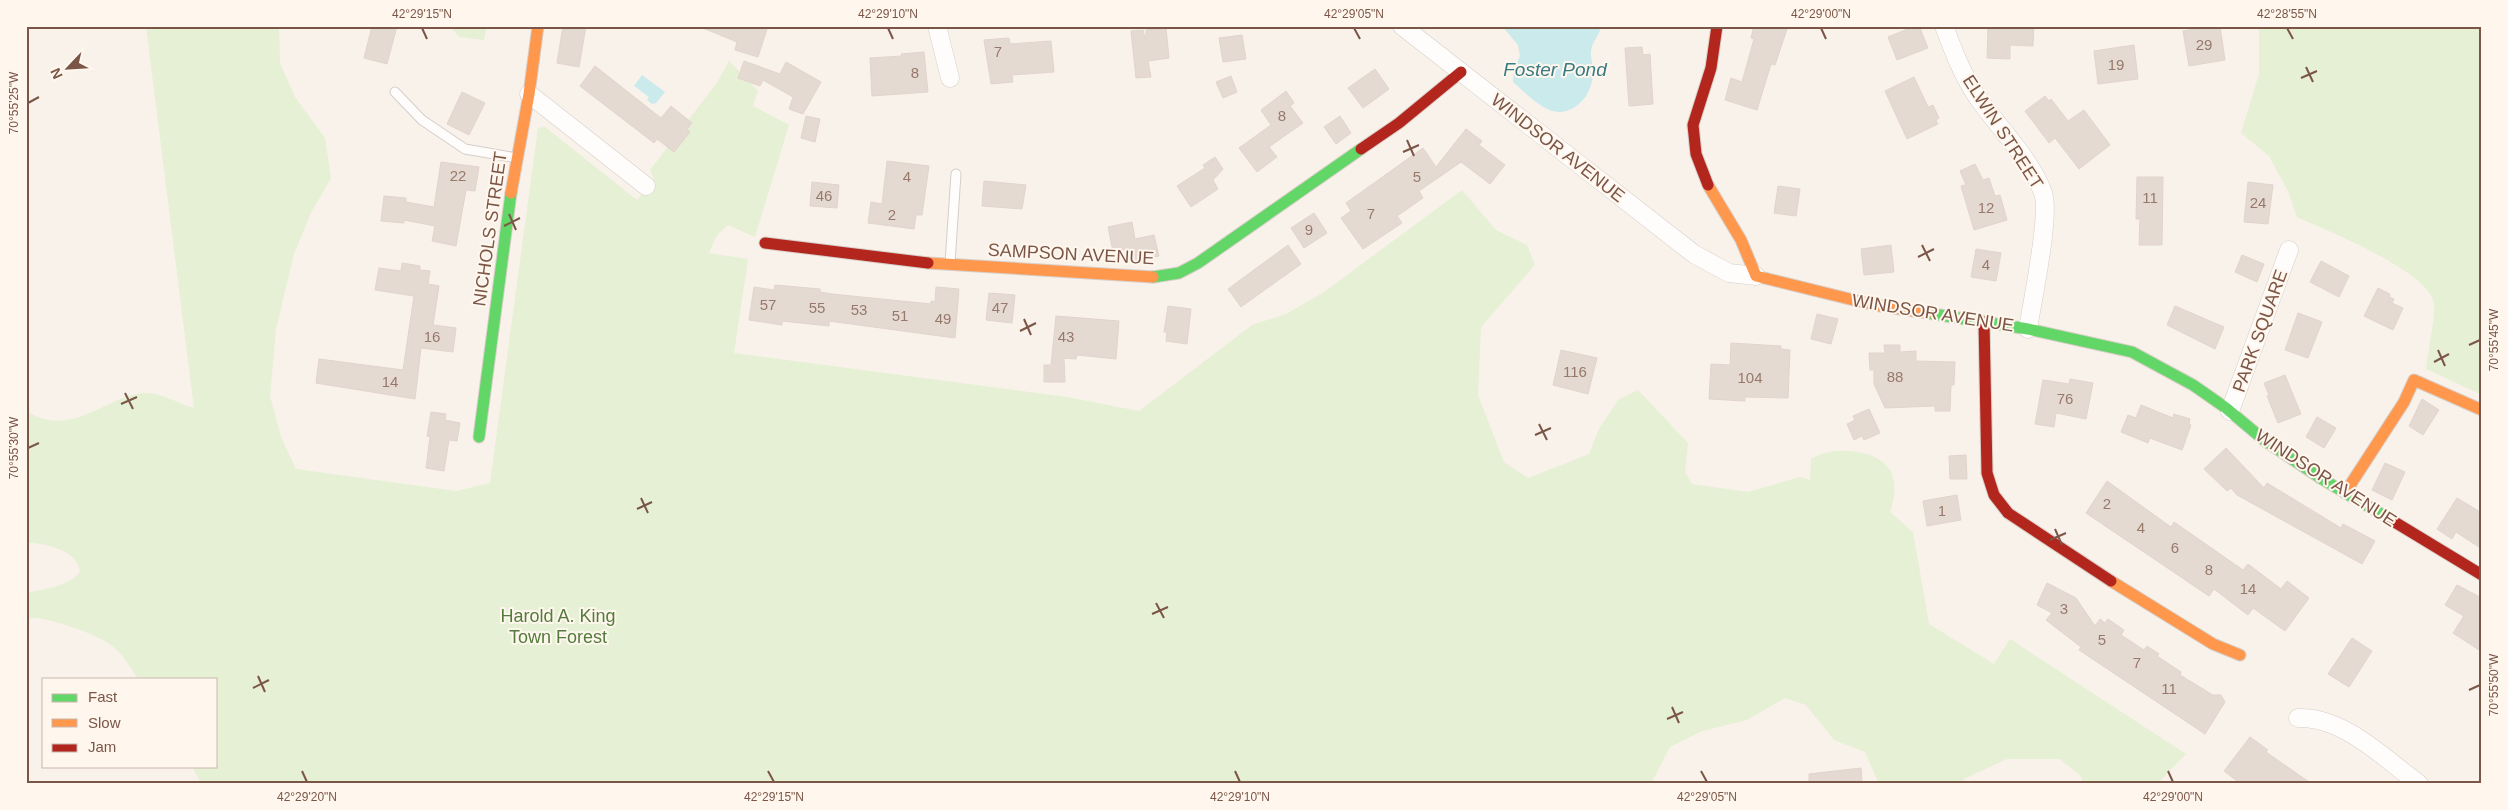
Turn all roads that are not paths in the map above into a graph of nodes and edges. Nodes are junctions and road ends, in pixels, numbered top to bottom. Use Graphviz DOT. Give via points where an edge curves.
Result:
graph roads {
  1 [pos="538,26"];
  2 [pos="937,26"];
  3 [pos="1402,26"];
  4 [pos="1716,26"];
  5 [pos="1944,26"];
  6 [pos="1462,72"];
  7 [pos="950,78"];
  8 [pos="395,92"];
  9 [pos="529,94"];
  10 [pos="518,158"];
  11 [pos="956,174"];
  12 [pos="646,186"];
  13 [pos="765,243"];
  14 [pos="2289,250"];
  15 [pos="950,266"];
  16 [pos="1756,276"];
  17 [pos="1984,322"];
  18 [pos="2028,329"];
  19 [pos="2482,410"];
  20 [pos="2230,411"];
  21 [pos="479,438"];
  22 [pos="2345,493"];
  23 [pos="2482,575"];
  24 [pos="2240,655"];
  25 [pos="2298,718"];
  26 [pos="2419,784"];
  1 -- 9 [label="street, NICHOLS STREET"];
  2 -- 7 [label="street"];
  3 -- 6 [label="street, WINDSOR AVENUE"];
  4 -- 16 [label="street" via="1711,69 1698,100 1694,121 1694,148 1716,200 1743,242"];
  5 -- 18 [label="street, ELWIN STREET" via="1964,74 2044,194 2045,214"];
  6 -- 15 [label="street, SAMPSON AVENUE" via="1399,123 1198,263 1178,273 1160,277"];
  6 -- 16 [label="street, WINDSOR AVENUE" via="1694,254 1734,274"];
  8 -- 10 [label="lane" via="422,120 465,149"];
  9 -- 10 [label="street, NICHOLS STREET"];
  9 -- 12 [label="street"];
  10 -- 21 [label="street, NICHOLS STREET" via="506,223"];
  11 -- 15 [label="lane"];
  13 -- 15 [label="street, SAMPSON AVENUE"];
  14 -- 20 [label="street, PARK SQUARE"];
  16 -- 17 [label="street, WINDSOR AVENUE" via="1874,306"];
  17 -- 18 [label="street, WINDSOR AVENUE"];
  17 -- 24 [label="street" via="1987,473 1994,495 2008,513 2164,615 2213,644"];
  18 -- 20 [label="street, WINDSOR AVENUE" via="2132,352 2193,385"];
  19 -- 22 [label="street" via="2414,380 2404,402"];
  20 -- 22 [label="street, WINDSOR AVENUE" via="2264,440"];
  22 -- 23 [label="street, WINDSOR AVENUE"];
  25 -- 26 [label="street" via="2311,717 2347,732"];
}
